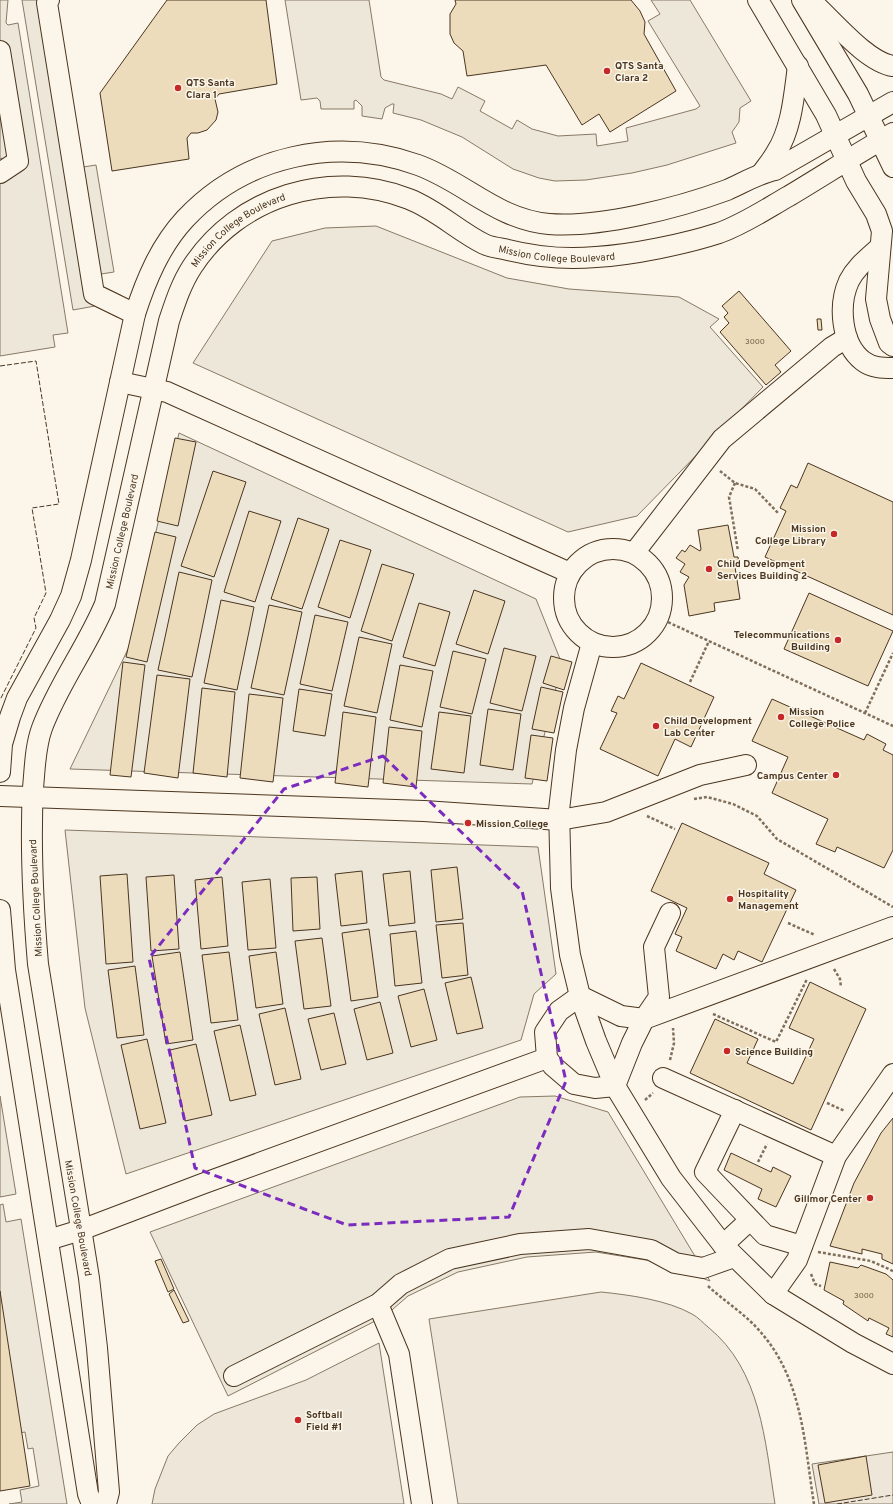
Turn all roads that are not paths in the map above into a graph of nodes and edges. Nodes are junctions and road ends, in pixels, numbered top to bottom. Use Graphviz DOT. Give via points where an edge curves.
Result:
graph roads {
  1 [pos="49,0"];
  2 [pos="758,0"];
  3 [pos="802,0"];
  4 [pos="810,0"];
  5 [pos="0,51"];
  6 [pos="798,66"];
  7 [pos="893,66"];
  8 [pos="893,102"];
  9 [pos="869,116"];
  10 [pos="836,136"];
  11 [pos="887,137"];
  12 [pos="847,161"];
  13 [pos="893,167"];
  14 [pos="0,172"];
  15 [pos="762,173"];
  16 [pos="880,247"];
  17 [pos="135,314"];
  18 [pos="848,338"];
  19 [pos="893,346"];
  20 [pos="893,368"];
  21 [pos="120,382"];
  22 [pos="153,389"];
  23 [pos="634,553"];
  24 [pos="570,574"];
  25 [pos="592,643"];
  26 [pos="746,765"];
  27 [pos="0,772"];
  28 [pos="0,796"];
  29 [pos="33,798"];
  30 [pos="559,820"];
  31 [pos="0,910"];
  32 [pos="670,913"];
  33 [pos="893,927"];
  34 [pos="580,996"];
  35 [pos="644,1019"];
  36 [pos="547,1058"];
  37 [pos="893,1074"];
  38 [pos="663,1078"];
  39 [pos="615,1086"];
  40 [pos="735,1110"];
  41 [pos="836,1156"];
  42 [pos="750,1220"];
  43 [pos="81,1230"];
  44 [pos="48,1240"];
  45 [pos="728,1251"];
  46 [pos="799,1253"];
  47 [pos="773,1294"];
  48 [pos="378,1304"];
  49 [pos="893,1364"];
  50 [pos="234,1376"];
  51 [pos="92,1504"];
  52 [pos="106,1504"];
  53 [pos="422,1504"];
  1 -- 17 [label="street" via="47,3 94,294"];
  2 -- 6 [label="street"];
  3 -- 9 [label="street"];
  4 -- 7 [label="street" via="871,57"];
  5 -- 14 [label="street" via="18,161"];
  6 -- 10 [label="street"];
  6 -- 15 [label="street" via="783,139"];
  8 -- 9 [label="street"];
  9 -- 10 [label="street"];
  9 -- 11 [label="street"];
  10 -- 12 [label="street"];
  10 -- 15 [label="street" via="775,170"];
  11 -- 12 [label="street, Mission College Boulevard"];
  11 -- 13 [label="street"];
  12 -- 16 [label="street" via="876,214 882,231"];
  12 -- 22 [label="street, Mission College Boulevard" via="755,216 719,232 681,243 598,257 559,259 533,256 485,244 432,210 378,189 320,186 290,193 240,217 216,237 191,268 178,293 169,321"];
  15 -- 17 [label="street" via="728,190 687,202 607,221 573,225 524,220 503,212 420,166 392,157 368,153 316,152 284,159 232,182 185,219 167,242 150,273"];
  16 -- 18 [label="street" via="861,265 848,283 844,295 842,320"];
  16 -- 19 [label="street" via="876,299 880,319"];
  17 -- 21 [label="street"];
  18 -- 20 [label="street" via="854,351 864,362 879,368"];
  18 -- 23 [label="street" via="832,347 722,439"];
  21 -- 22 [label="street"];
  21 -- 27 [label="street" via="71,596 17,698 2,744"];
  22 -- 24 [label="street" via="167,392"];
  22 -- 29 [label="street, Mission College Boulevard" via="105,604 95,629 55,700 42,729 36,756"];
  23 -- 24 [label="street" via="620,549 605,549 585,558"];
  23 -- 25 [label="street" via="647,561 656,573 662,588 663,603 659,618 650,631 638,641 623,647 607,648"];
  24 -- 25 [label="street" via="564,589 567,616 579,634"];
  25 -- 30 [label="street" via="574,708 566,750"];
  26 -- 30 [label="street" via="700,775 606,812"];
  28 -- 29 [label="street"];
  29 -- 30 [label="street" via="424,811"];
  29 -- 43 [label="street, Mission College Boulevard" via="32,875 38,964"];
  30 -- 34 [label="street" via="561,888 570,955"];
  31 -- 44 [label="street" via="5,970"];
  32 -- 35 [label="street" via="654,946 659,997"];
  33 -- 35 [label="street" via="825,960"];
  34 -- 35 [label="street" via="620,1016"];
  34 -- 36 [label="street" via="558,1011 545,1032"];
  34 -- 39 [label="street"];
  35 -- 39 [label="street"];
  36 -- 39 [label="street" via="574,1084 595,1088"];
  36 -- 43 [label="street"];
  37 -- 41 [label="street"];
  38 -- 40 [label="street"];
  39 -- 45 [label="street" via="671,1178"];
  40 -- 41 [label="street"];
  40 -- 42 [label="street" via="704,1172"];
  41 -- 46 [label="street"];
  42 -- 45 [label="street"];
  42 -- 46 [label="street" via="765,1235"];
  43 -- 44 [label="street"];
  43 -- 52 [label="street, Mission College Boulevard" via="98,1348 109,1492"];
  44 -- 51 [label="street" via="88,1494"];
  45 -- 47 [label="street"];
  45 -- 48 [label="street" via="703,1268 675,1262 651,1250 589,1239 520,1244 450,1259 401,1284"];
  46 -- 47 [label="street"];
  47 -- 49 [label="street" via="853,1343"];
  48 -- 50 [label="street"];
  48 -- 53 [label="street" via="398,1354"];
}
